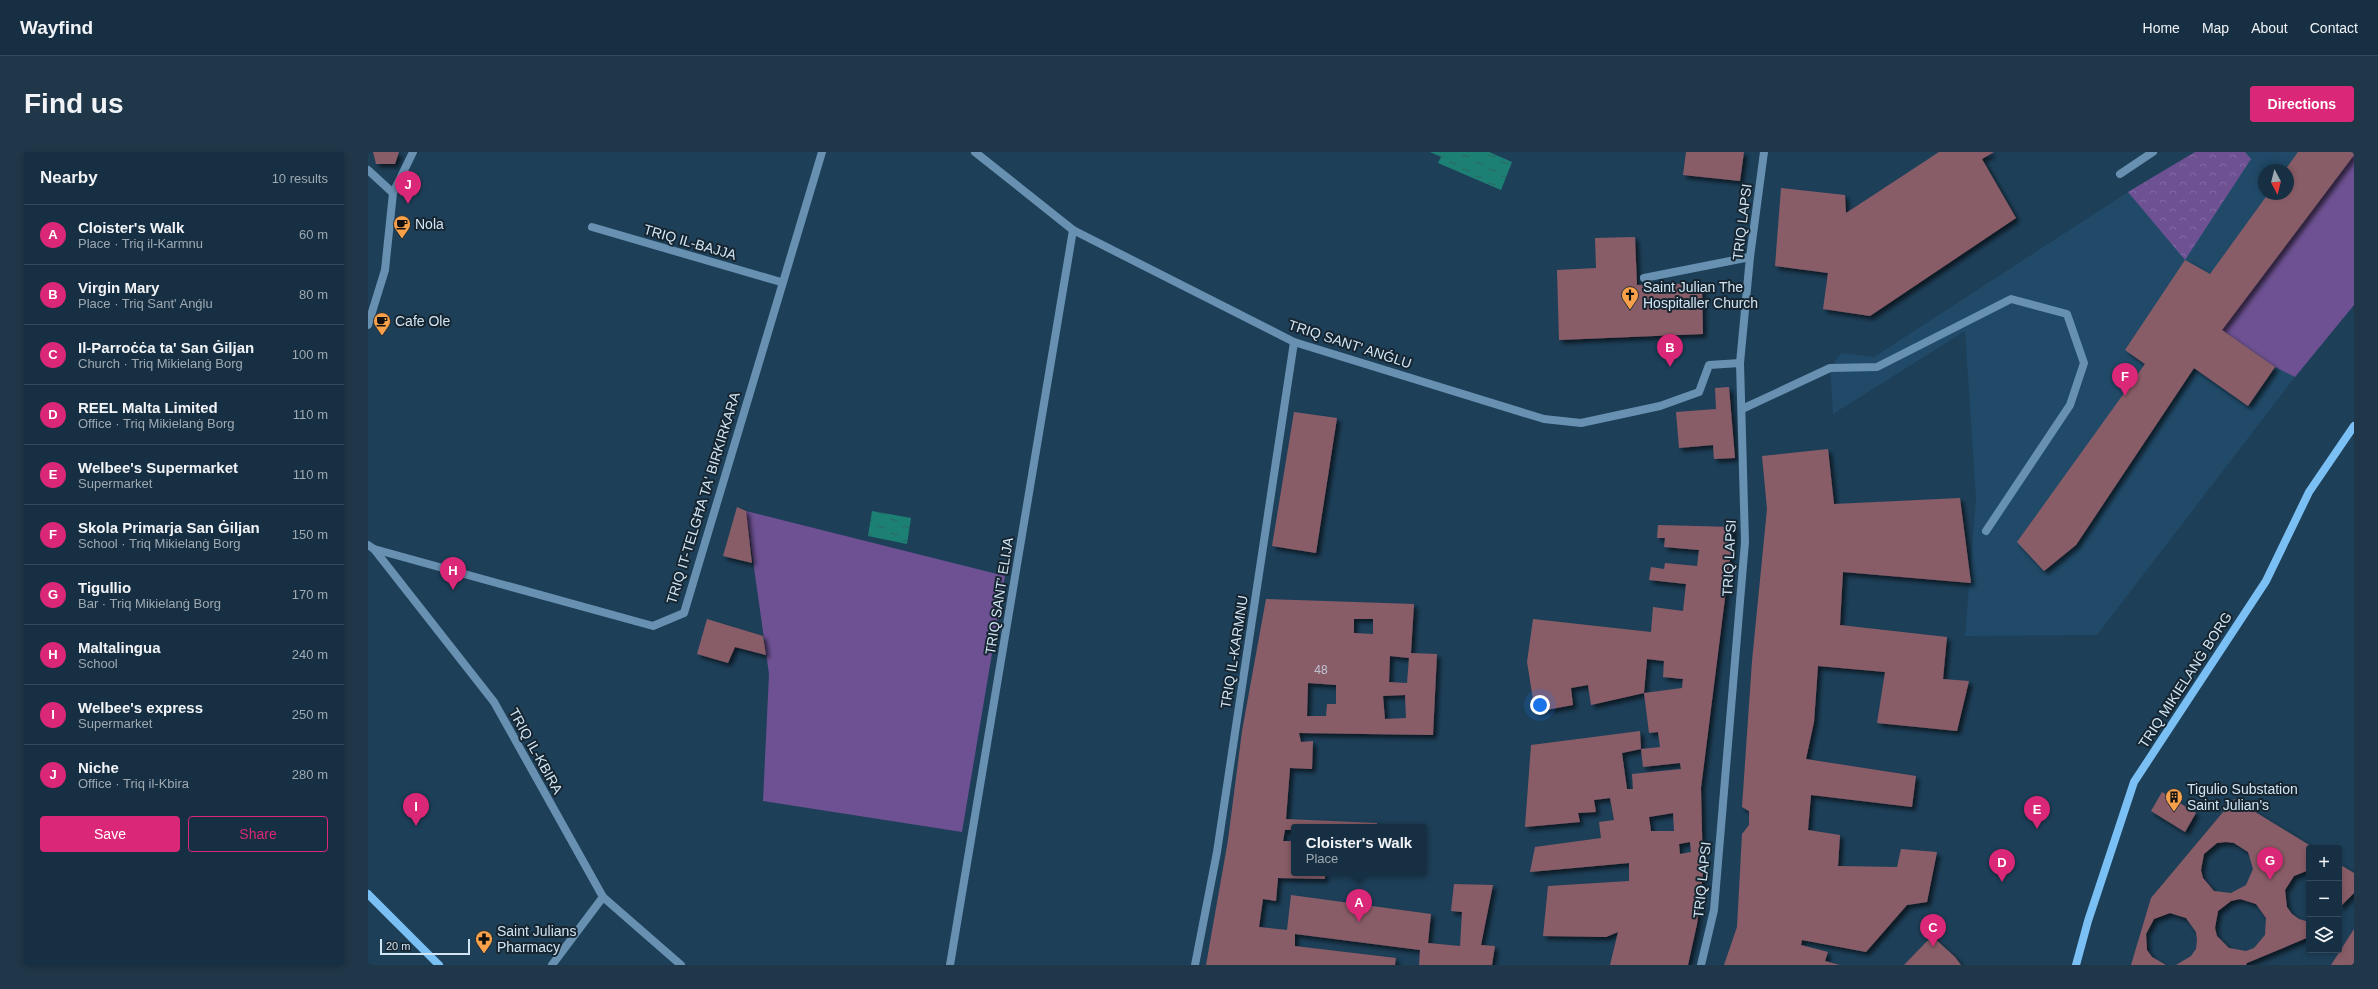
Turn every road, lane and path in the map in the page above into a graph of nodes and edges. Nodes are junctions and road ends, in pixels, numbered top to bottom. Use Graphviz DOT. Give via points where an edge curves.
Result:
graph roads {
  1 [pos="412,152"];
  2 [pos="822,152"];
  3 [pos="975,152"];
  4 [pos="1764,152"];
  5 [pos="2153,152"];
  6 [pos="368,170"];
  7 [pos="2120,174"];
  8 [pos="393,193"];
  9 [pos="592,227"];
  10 [pos="1073,230"];
  11 [pos="1750,257"];
  12 [pos="1644,278"];
  13 [pos="781,282"];
  14 [pos="368,325"];
  15 [pos="1294,342"];
  16 [pos="1740,363"];
  17 [pos="1742,409"];
  18 [pos="2354,426"];
  19 [pos="1986,531"];
  20 [pos="371,547"];
  21 [pos="368,894"];
  22 [pos="604,897"];
  23 [pos="439,965"];
  24 [pos="552,965"];
  25 [pos="681,965"];
  26 [pos="950,965"];
  27 [pos="1195,965"];
  28 [pos="1701,965"];
  29 [pos="2076,965"];
  1 -- 8 [label="street"];
  2 -- 13 [label="street, TRIQ IT-TELGĦA TA' BIRKIRKARA"];
  3 -- 10 [label="street, TRIQ SANT' ANǴLU"];
  4 -- 11 [label="street, TRIQ LAPSI"];
  5 -- 7 [label="street"];
  6 -- 8 [label="street"];
  8 -- 14 [label="street" via="385,270"];
  9 -- 13 [label="street, TRIQ IL-BAJJA"];
  10 -- 15 [label="street, TRIQ SANT' ANǴLU"];
  10 -- 26 [label="street, TRIQ SANT' ELIJA"];
  11 -- 12 [label="street"];
  11 -- 16 [label="street, TRIQ LAPSI"];
  13 -- 20 [label="street, TRIQ IT-TELGĦA TA' BIRKIRKARA" via="684,613 653,626"];
  15 -- 16 [label="street, TRIQ SANT' ANǴLU" via="1544,419 1581,423 1660,406 1699,392 1709,365"];
  15 -- 27 [label="street, TRIQ IL-KARMNU" via="1217,852"];
  16 -- 17 [label="street, TRIQ LAPSI"];
  17 -- 19 [label="street" via="1830,368 1878,367 2011,299 2067,314 2084,363 2070,405"];
  17 -- 28 [label="street, TRIQ LAPSI" via="1745,542 1714,910"];
  18 -- 29 [label="main road, TRIQ MIKIELANĠ BORG" via="2310,492 2266,581 2134,782"];
  20 -- 22 [label="street, TRIQ IL-KBIRA" via="494,702"];
  21 -- 23 [label="main road"];
  22 -- 24 [label="street"];
  22 -- 25 [label="street, TRIQ IL-KBIRA"];
}
